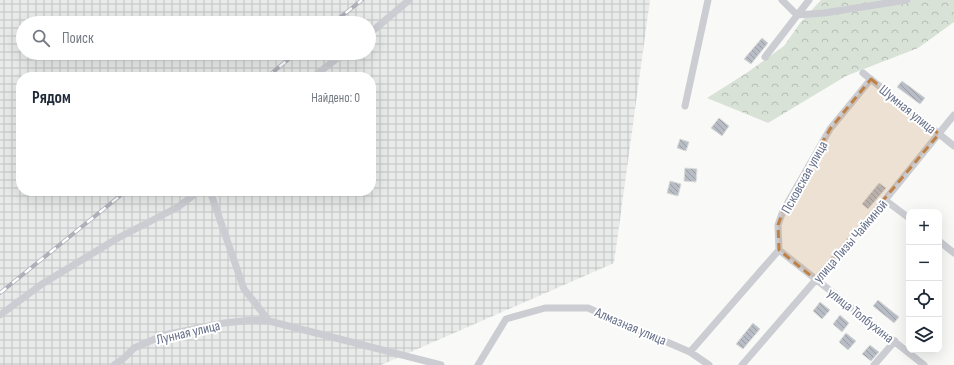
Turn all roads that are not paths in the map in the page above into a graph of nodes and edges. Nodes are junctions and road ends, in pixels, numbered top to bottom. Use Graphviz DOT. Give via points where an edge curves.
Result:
graph roads {
  1 [pos="409,0"];
  2 [pos="708,0"];
  3 [pos="782,0"];
  4 [pos="809,0"];
  5 [pos="907,0"];
  6 [pos="797,15"];
  7 [pos="376,28"];
  8 [pos="765,57"];
  9 [pos="335,60"];
  10 [pos="319,72"];
  11 [pos="863,72"];
  12 [pos="871,79"];
  13 [pos="685,106"];
  14 [pos="954,115"];
  15 [pos="939,134"];
  16 [pos="954,146"];
  17 [pos="192,196"];
  18 [pos="212,196"];
  19 [pos="886,200"];
  20 [pos="906,216"];
  21 [pos="942,243"];
  22 [pos="779,250"];
  23 [pos="954,253"];
  24 [pos="816,280"];
  25 [pos="0,315"];
  26 [pos="269,321"];
  27 [pos="895,341"];
  28 [pos="690,352"];
  29 [pos="126,362"];
  30 [pos="114,365"];
  31 [pos="440,365"];
  32 [pos="478,365"];
  33 [pos="709,365"];
  34 [pos="742,365"];
  35 [pos="874,365"];
  36 [pos="924,365"];
  1 -- 7 [label="street"];
  2 -- 13 [label="street"];
  3 -- 6 [label="street"];
  4 -- 6 [label="street"];
  5 -- 6 [label="street"];
  6 -- 8 [label="street"];
  9 -- 10 [label="street"];
  11 -- 12 [label="street, Шумная улица"];
  12 -- 15 [label="street, Шумная улица"];
  12 -- 22 [label="street, Псковская улица" via="830,129 783,210 778,225"];
  14 -- 15 [label="street, улица Лизы Чайкиной"];
  15 -- 16 [label="street, Шумная улица"];
  15 -- 19 [label="street, улица Лизы Чайкиной"];
  17 -- 25 [label="street" via="178,207 118,238 42,284"];
  18 -- 26 [label="street" via="244,288"];
  19 -- 20 [label="street"];
  19 -- 24 [label="street, улица Лизы Чайкиной"];
  21 -- 23 [label="street"];
  22 -- 24 [label="street, улица Толбухина"];
  22 -- 28 [label="street"];
  24 -- 27 [label="street, улица Толбухина"];
  24 -- 34 [label="street, улица Лизы Чайкиной"];
  26 -- 29 [label="street, Лунная улица" via="224,323 164,335 134,348"];
  26 -- 31 [label="street, Лунная улица"];
  27 -- 35 [label="street"];
  27 -- 36 [label="street, улица Толбухина"];
  28 -- 32 [label="street, Алмазная улица" via="588,308 546,308 506,319"];
  28 -- 33 [label="street, Алмазная улица"];
  29 -- 30 [label="street, Лунная улица"];
}
